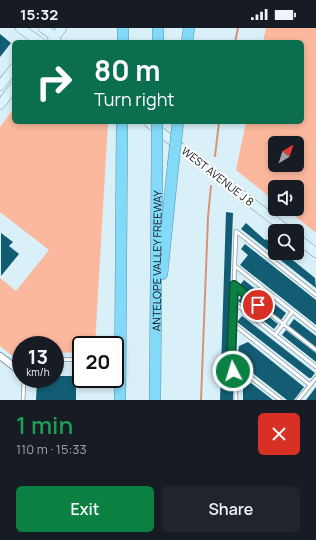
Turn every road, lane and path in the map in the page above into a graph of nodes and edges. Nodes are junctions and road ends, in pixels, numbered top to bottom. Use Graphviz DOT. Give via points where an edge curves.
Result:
graph roads {
  1 [pos="20,28"];
  2 [pos="44,28"];
  3 [pos="62,28"];
  4 [pos="123,28"];
  5 [pos="158,28"];
  6 [pos="189,28"];
  7 [pos="36,40"];
  8 [pos="38,40"];
  9 [pos="54,40"];
  10 [pos="123,40"];
  11 [pos="158,40"];
  12 [pos="187,40"];
  13 [pos="12,71"];
  14 [pos="0,86"];
  15 [pos="12,90"];
  16 [pos="0,105"];
  17 [pos="122,124"];
  18 [pos="151,124"];
  19 [pos="157,124"];
  20 [pos="178,124"];
  21 [pos="279,224"];
  22 [pos="304,244"];
  23 [pos="316,253"];
  24 [pos="235,266"];
  25 [pos="234,285"];
  26 [pos="156,294"];
  27 [pos="316,295"];
  28 [pos="233,302"];
  29 [pos="292,312"];
  30 [pos="232,324"];
  31 [pos="283,324"];
  32 [pos="316,330"];
  33 [pos="275,335"];
  34 [pos="316,350"];
  35 [pos="0,356"];
  36 [pos="231,362"];
  37 [pos="12,365"];
  38 [pos="316,367"];
  39 [pos="316,378"];
  40 [pos="310,385"];
  41 [pos="24,388"];
  42 [pos="23,400"];
  43 [pos="120,400"];
  44 [pos="155,400"];
  45 [pos="236,400"];
  46 [pos="280,400"];
  47 [pos="298,400"];
  1 -- 7 [label="street"];
  2 -- 8 [label="street"];
  2 -- 9 [label="street"];
  3 -- 9 [label="street"];
  4 -- 10 [label="highway"];
  5 -- 11 [label="highway"];
  6 -- 12 [label="highway"];
  13 -- 14 [label="street"];
  15 -- 16 [label="street"];
  17 -- 43 [label="highway"];
  18 -- 21 [label="street, WEST AVENUE J 8"];
  19 -- 26 [label="highway, ANTELOPE VALLEY FREEWAY, bridge"];
  20 -- 26 [label="highway, bridge" via="164,265"];
  22 -- 23 [label="street"];
  24 -- 25 [label="lane"];
  24 -- 27 [label="lane" via="236,231"];
  24 -- 29 [label="lane"];
  25 -- 28 [label="lane"];
  25 -- 31 [label="lane"];
  26 -- 44 [label="highway, ANTELOPE VALLEY FREEWAY"];
  28 -- 30 [label="lane"];
  28 -- 33 [label="lane"];
  29 -- 31 [label="lane"];
  29 -- 32 [label="lane"];
  30 -- 36 [label="lane"];
  30 -- 40 [label="lane"];
  31 -- 33 [label="lane"];
  31 -- 34 [label="lane"];
  33 -- 38 [label="lane"];
  35 -- 37 [label="street"];
  36 -- 45 [label="lane"];
  36 -- 46 [label="lane"];
  39 -- 40 [label="lane"];
  40 -- 47 [label="lane"];
  41 -- 42 [label="lane"];
}
